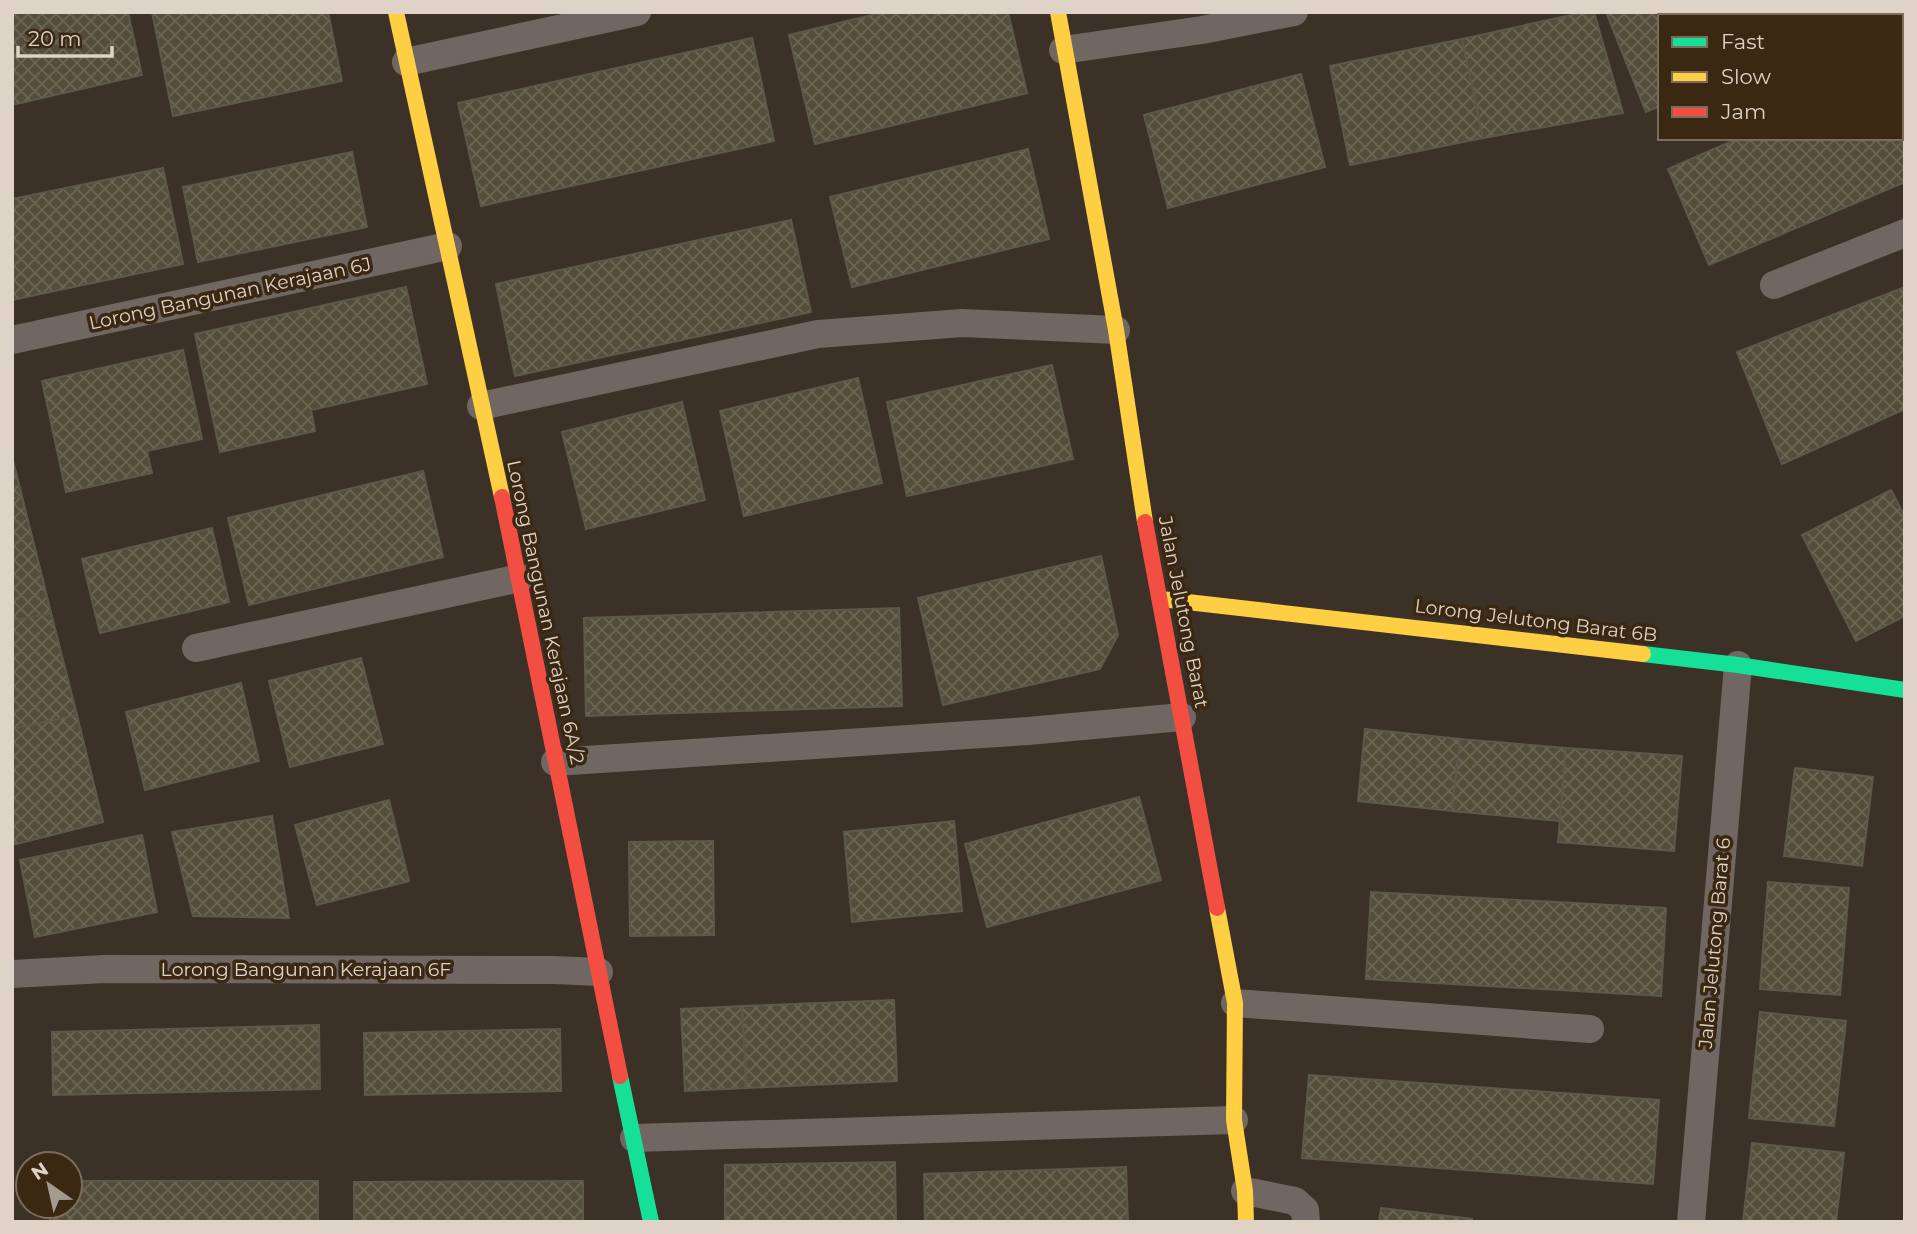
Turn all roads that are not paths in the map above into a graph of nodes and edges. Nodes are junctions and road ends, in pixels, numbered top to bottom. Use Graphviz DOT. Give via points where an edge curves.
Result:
graph roads {
  1 [pos="396,12"];
  2 [pos="637,12"];
  3 [pos="1058,12"];
  4 [pos="1294,12"];
  5 [pos="1063,50"];
  6 [pos="406,62"];
  7 [pos="1905,233"];
  8 [pos="448,246"];
  9 [pos="1774,285"];
  10 [pos="1116,330"];
  11 [pos="12,340"];
  12 [pos="481,406"];
  13 [pos="520,578"];
  14 [pos="1161,599"];
  15 [pos="196,648"];
  16 [pos="1738,665"];
  17 [pos="1905,690"];
  18 [pos="1182,717"];
  19 [pos="555,762"];
  20 [pos="599,972"];
  21 [pos="12,974"];
  22 [pos="1236,1003"];
  23 [pos="1590,1029"];
  24 [pos="1234,1120"];
  25 [pos="634,1138"];
  26 [pos="1245,1191"];
  27 [pos="651,1222"];
  28 [pos="1247,1222"];
  29 [pos="1306,1222"];
  30 [pos="1691,1222"];
  1 -- 6 [label="street, Lorong Bangunan Kerajaan 6A/2"];
  2 -- 6 [label="street"];
  3 -- 5 [label="street, Jalan Jelutong Barat"];
  4 -- 5 [label="street"];
  5 -- 10 [label="street, Jalan Jelutong Barat"];
  6 -- 8 [label="street, Lorong Bangunan Kerajaan 6A/2"];
  7 -- 9 [label="street"];
  8 -- 11 [label="street, Lorong Bangunan Kerajaan 6J"];
  8 -- 12 [label="street, Lorong Bangunan Kerajaan 6A/2"];
  10 -- 12 [label="street" via="962,323 818,334"];
  10 -- 14 [label="street, Jalan Jelutong Barat"];
  12 -- 13 [label="street, Lorong Bangunan Kerajaan 6A/2"];
  13 -- 15 [label="street"];
  13 -- 19 [label="street, Lorong Bangunan Kerajaan 6A/2"];
  14 -- 16 [label="street, Lorong Jelutong Barat 6B"];
  14 -- 18 [label="street, Jalan Jelutong Barat"];
  16 -- 17 [label="street, Lorong Jelutong Barat 6B"];
  16 -- 30 [label="street, Jalan Jelutong Barat 6"];
  18 -- 19 [label="street"];
  18 -- 22 [label="street, Jalan Jelutong Barat"];
  19 -- 20 [label="street, Lorong Bangunan Kerajaan 6A/2"];
  20 -- 21 [label="street, Lorong Bangunan Kerajaan 6F" via="144,968"];
  20 -- 25 [label="street, Lorong Bangunan Kerajaan 6A/2"];
  22 -- 23 [label="street"];
  22 -- 24 [label="street, Jalan Jelutong Barat"];
  24 -- 25 [label="street"];
  24 -- 26 [label="street, Jalan Jelutong Barat"];
  25 -- 27 [label="street, Lorong Bangunan Kerajaan 6A/2"];
  26 -- 28 [label="street, Jalan Jelutong Barat"];
  26 -- 29 [label="street" via="1295,1201 1305,1210"];
}
